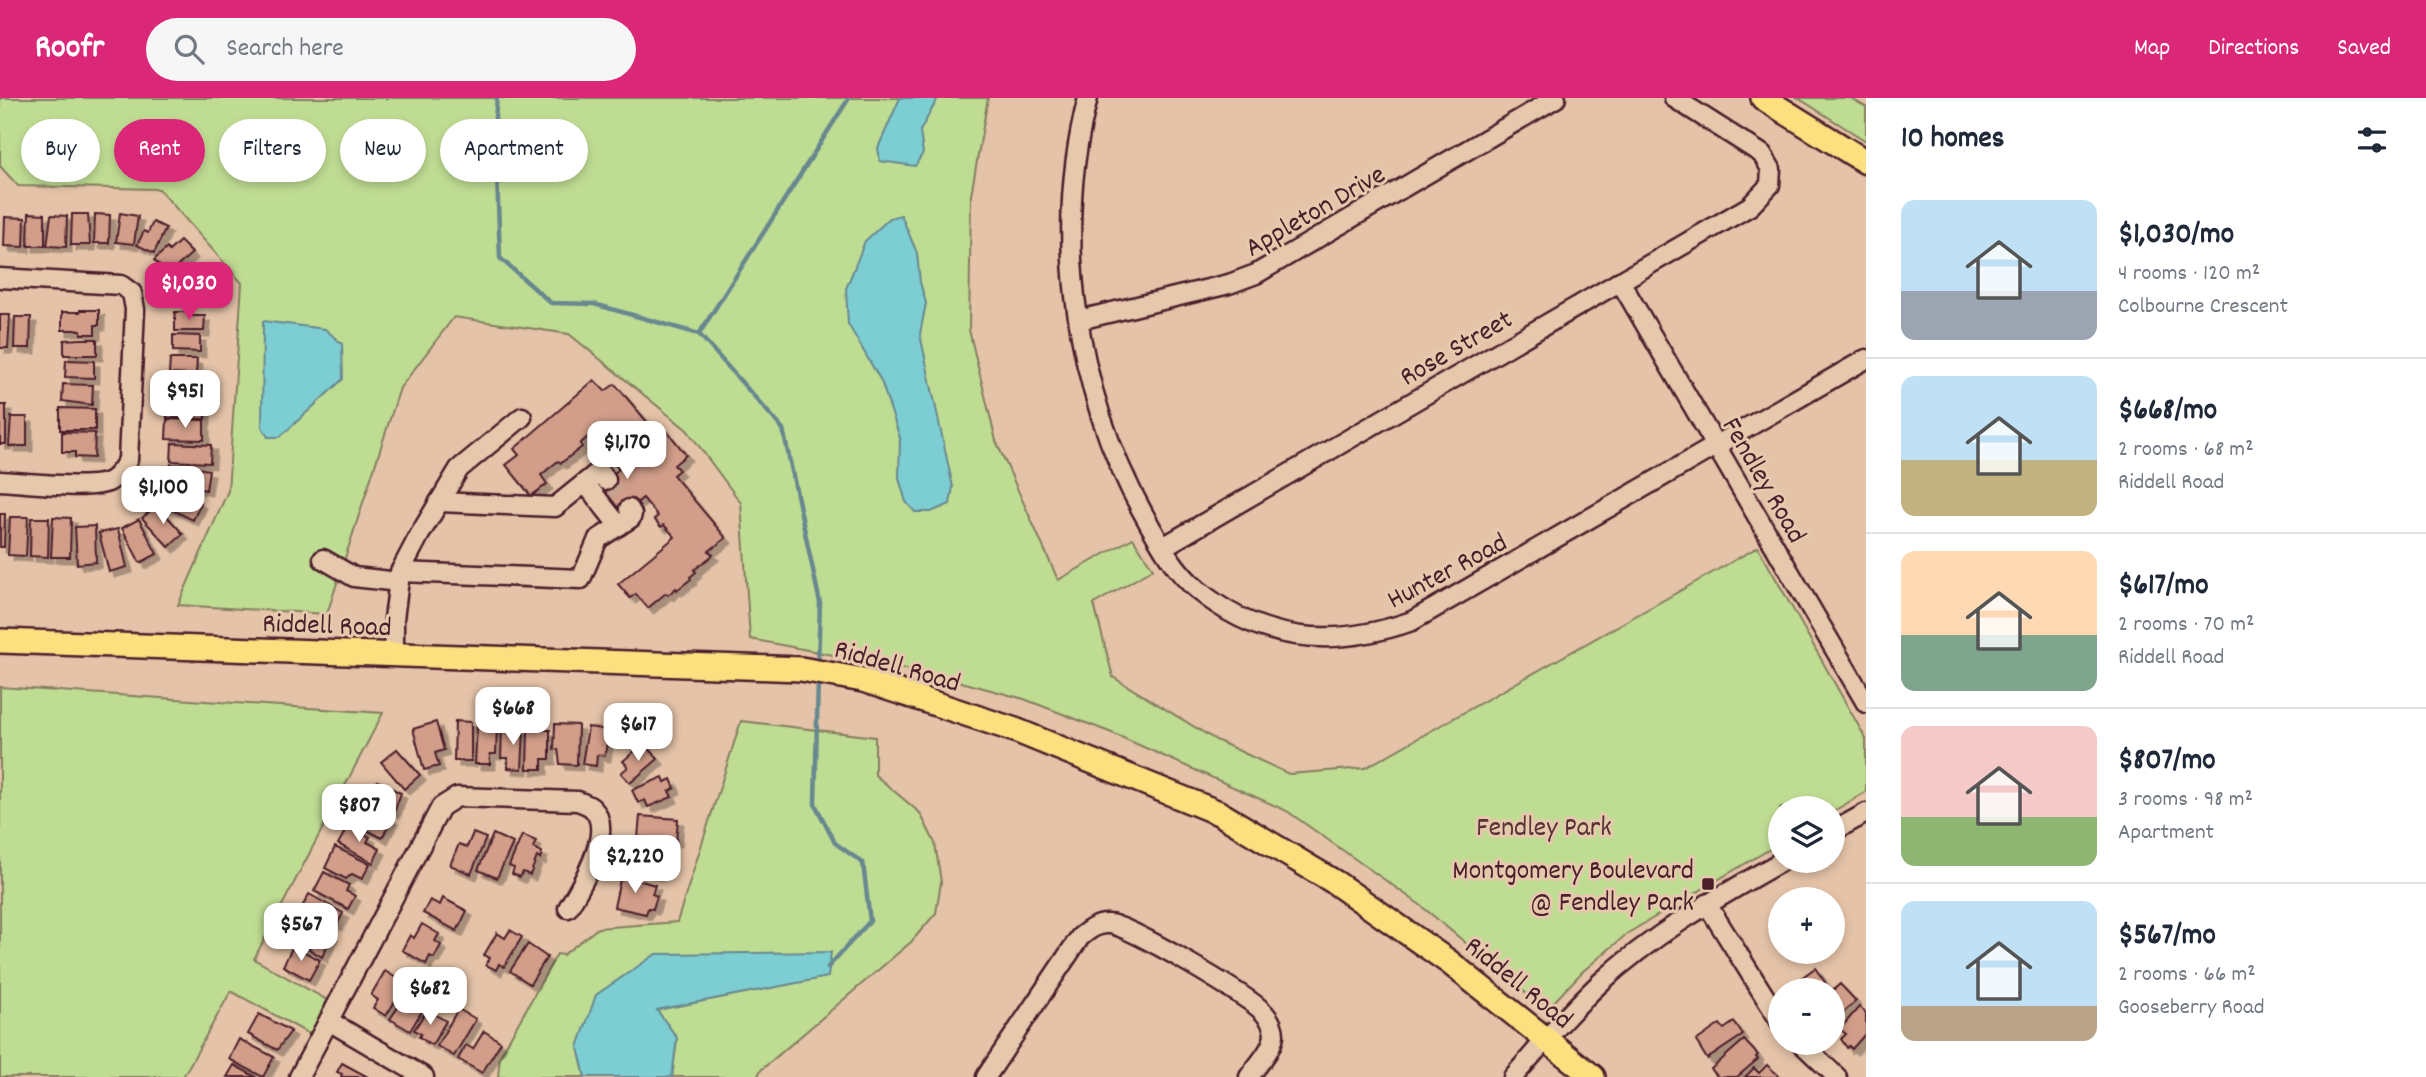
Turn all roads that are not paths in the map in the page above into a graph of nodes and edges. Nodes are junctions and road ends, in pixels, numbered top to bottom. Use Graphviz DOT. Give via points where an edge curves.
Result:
graph roads {
  1 [pos="1088,98"];
  2 [pos="1556,98"];
  3 [pos="1674,98"];
  4 [pos="1763,98"];
  5 [pos="1866,162"];
  6 [pos="0,278"];
  7 [pos="1620,281"];
  8 [pos="1079,320"];
  9 [pos="1866,359"];
  10 [pos="522,417"];
  11 [pos="1716,446"];
  12 [pos="606,480"];
  13 [pos="0,481"];
  14 [pos="585,483"];
  15 [pos="439,502"];
  16 [pos="629,509"];
  17 [pos="619,526"];
  18 [pos="1163,547"];
  19 [pos="323,559"];
  20 [pos="400,577"];
  21 [pos="0,641"];
  22 [pos="394,655"];
  23 [pos="1866,703"];
  24 [pos="1866,813"];
  25 [pos="1845,825"];
  26 [pos="1768,869"];
  27 [pos="1707,904"];
  28 [pos="568,908"];
  29 [pos="1768,1002"];
  30 [pos="329,1021"];
  31 [pos="1545,1040"];
  32 [pos="1814,1055"];
  33 [pos="988,1076"];
  34 [pos="299,1077"];
  35 [pos="424,1077"];
  36 [pos="1249,1077"];
  37 [pos="1513,1077"];
  38 [pos="1593,1077"];
  39 [pos="1837,1077"];
  1 -- 8 [label="street, Hunter Road" via="1081,124 1072,233"];
  2 -- 8 [label="street, Appleton Drive" via="1256,274"];
  3 -- 7 [label="street, Rose Street" via="1762,154 1771,169 1770,185 1750,206"];
  4 -- 5 [label="main road"];
  6 -- 13 [label="street" via="121,285 132,293 135,309 128,460 118,475 108,483 92,485"];
  7 -- 11 [label="street, Fendley Road"];
  7 -- 18 [label="street, Rose Street"];
  8 -- 18 [label="street, Hunter Road" via="1091,383 1110,442 1132,494"];
  9 -- 11 [label="street, Hunter Road"];
  10 -- 15 [label="street" via="459,469"];
  11 -- 18 [label="street, Hunter Road" via="1412,621 1381,632 1318,639 1252,623 1197,590"];
  11 -- 23 [label="street, Fendley Road"];
  12 -- 14 [label="street" via="597,473"];
  14 -- 15 [label="street" via="555,507"];
  14 -- 17 [label="street"];
  15 -- 20 [label="street"];
  16 -- 17 [label="street" via="631,518"];
  17 -- 20 [label="street" via="598,539 581,579"];
  19 -- 20 [label="street" via="354,577"];
  20 -- 22 [label="street"];
  21 -- 22 [label="main road, Riddell Road"];
  22 -- 31 [label="main road, Riddell Road" via="801,669 863,680 1015,730 1219,813 1336,884 1449,962"];
  24 -- 25 [label="street"];
  26 -- 27 [label="street"];
  27 -- 29 [label="street"];
  27 -- 31 [label="street" via="1601,982"];
  28 -- 30 [label="street" via="586,878 602,831 592,807 578,801 457,797 448,801"];
  30 -- 34 [label="street"];
  30 -- 35 [label="street"];
  31 -- 37 [label="street"];
  31 -- 38 [label="main road, Riddell Road"];
  32 -- 39 [label="street"];
  33 -- 36 [label="street" via="1080,937 1107,923 1122,926 1192,965 1258,1007 1271,1021 1268,1051"];
}
